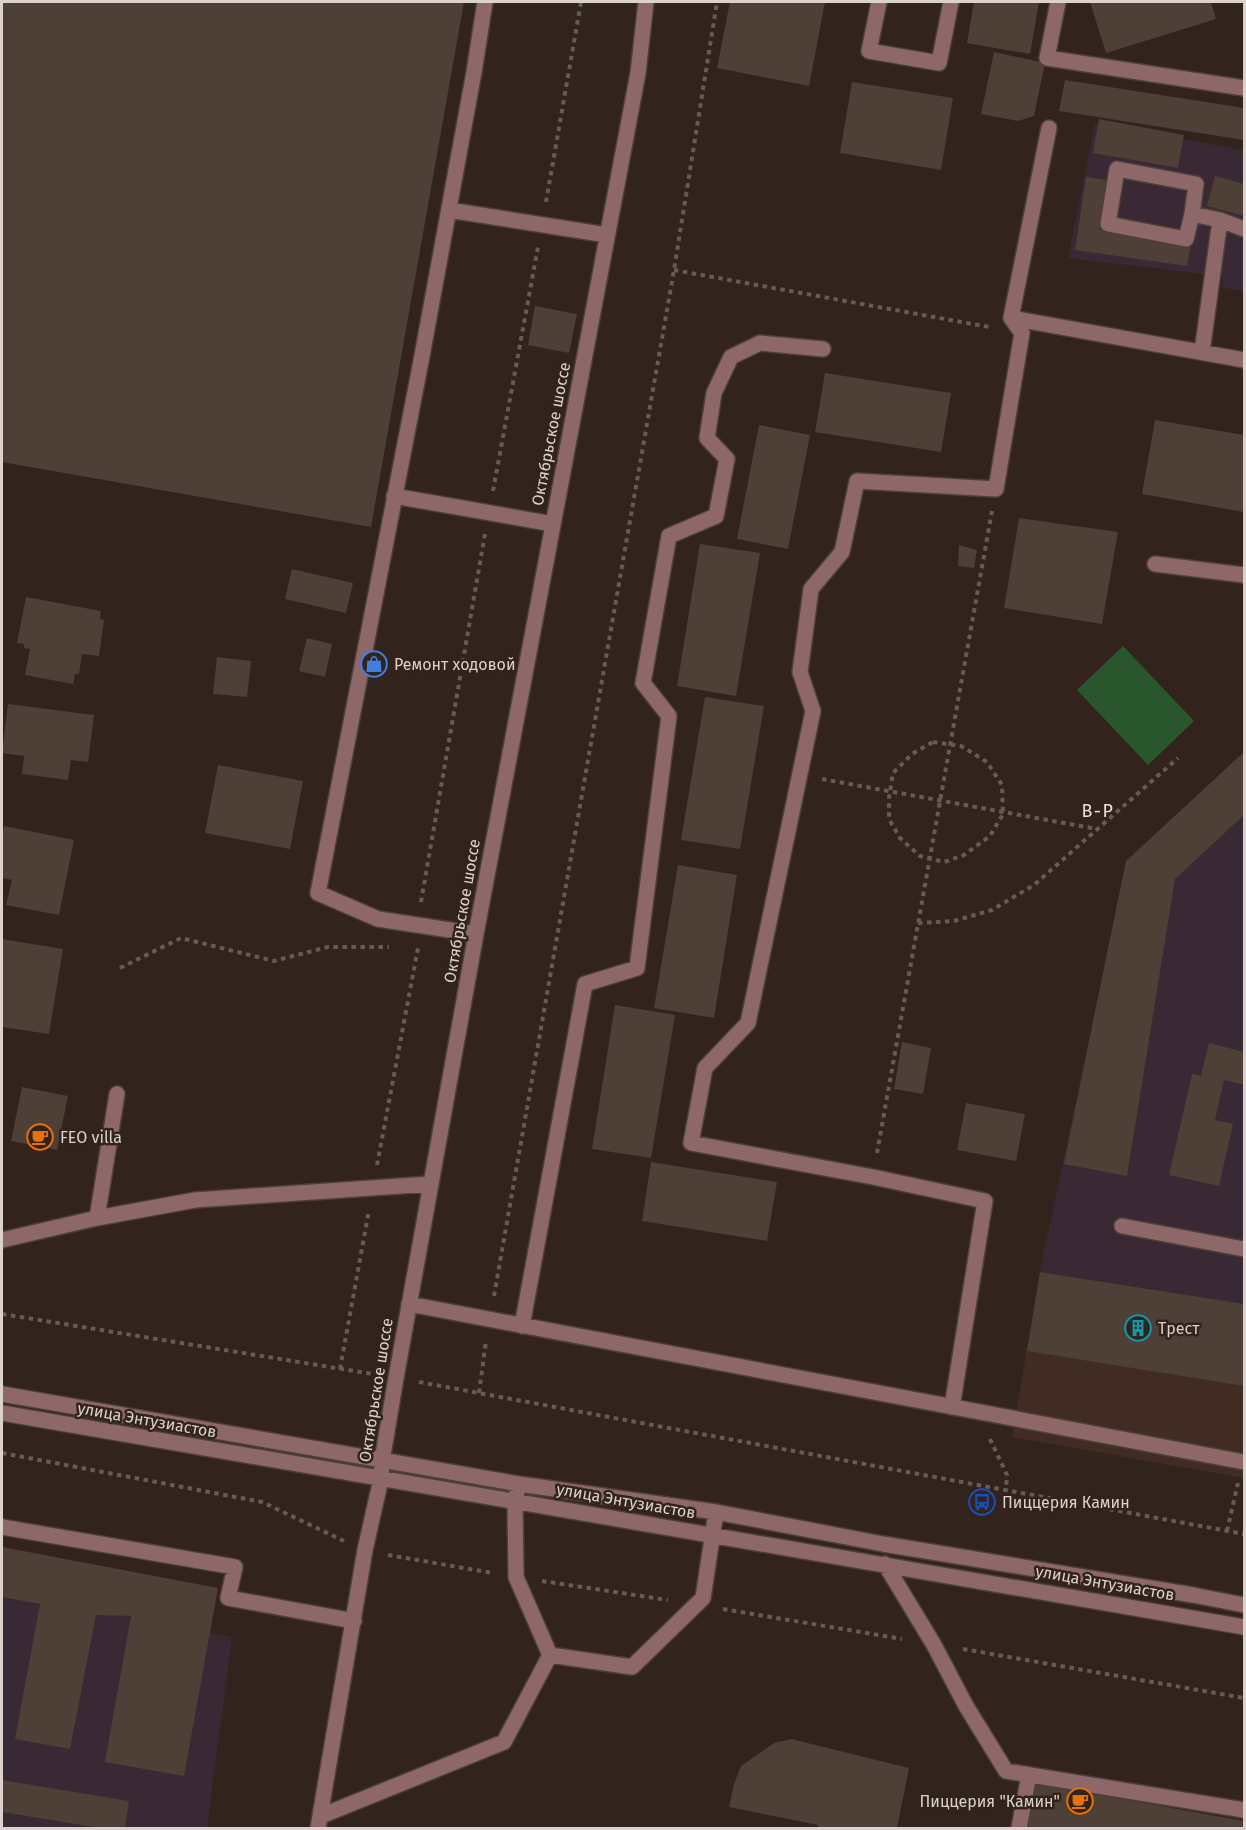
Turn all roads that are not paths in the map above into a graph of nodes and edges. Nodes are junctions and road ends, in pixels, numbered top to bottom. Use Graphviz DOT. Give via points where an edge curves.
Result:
graph roads {
  1 [pos="484,2"];
  2 [pos="646,2"];
  3 [pos="879,2"];
  4 [pos="951,2"];
  5 [pos="1058,2"];
  6 [pos="1245,88"];
  7 [pos="1049,128"];
  8 [pos="449,210"];
  9 [pos="1192,214"];
  10 [pos="1220,220"];
  11 [pos="1245,229"];
  12 [pos="607,235"];
  13 [pos="1011,318"];
  14 [pos="823,349"];
  15 [pos="1202,352"];
  16 [pos="1245,360"];
  17 [pos="394,496"];
  18 [pos="553,524"];
  19 [pos="1155,564"];
  20 [pos="1245,574"];
  21 [pos="476,934"];
  22 [pos="117,1094"];
  23 [pos="430,1184"];
  24 [pos="97,1218"];
  25 [pos="1122,1226"];
  26 [pos="2,1240"];
  27 [pos="1245,1249"];
  28 [pos="409,1304"];
  29 [pos="522,1326"];
  30 [pos="2,1394"];
  31 [pos="952,1407"];
  32 [pos="2,1413"];
  33 [pos="381,1461"];
  34 [pos="1243,1462"];
  35 [pos="381,1479"];
  36 [pos="519,1484"];
  37 [pos="514,1501"];
  38 [pos="716,1512"];
  39 [pos="2,1527"];
  40 [pos="713,1534"];
  41 [pos="885,1564"];
  42 [pos="1245,1605"];
  43 [pos="354,1621"];
  44 [pos="1245,1627"];
  45 [pos="550,1655"];
  46 [pos="1029,1775"];
  47 [pos="1245,1810"];
  48 [pos="319,1822"];
  49 [pos="1019,1828"];
  1 -- 8 [label="street"];
  2 -- 12 [label="street, Октябрьское шоссе" via="638,73"];
  3 -- 4 [label="street" via="869,51 939,63"];
  5 -- 6 [label="street" via="1047,58"];
  7 -- 13 [label="street"];
  8 -- 12 [label="street"];
  8 -- 17 [label="street"];
  9 -- 9 [label="street" via="1196,184 1117,169 1108,224 1186,239"];
  9 -- 10 [label="street"];
  10 -- 11 [label="street"];
  10 -- 15 [label="street"];
  12 -- 18 [label="street, Октябрьское шоссе"];
  13 -- 15 [label="street"];
  13 -- 31 [label="street" via="1022,333 996,489 856,481 842,552 811,589 800,672 813,711 748,1023 705,1068 691,1143 985,1201"];
  14 -- 29 [label="street" via="760,343 731,357 714,393 707,438 728,459 716,516 669,536 643,683 669,716 637,968 585,984"];
  15 -- 16 [label="street"];
  17 -- 18 [label="street"];
  17 -- 21 [label="street" via="318,893 378,919"];
  18 -- 21 [label="street, Октябрьское шоссе"];
  19 -- 20 [label="street"];
  21 -- 23 [label="street, Октябрьское шоссе"];
  22 -- 24 [label="street"];
  23 -- 24 [label="street" via="195,1200"];
  23 -- 28 [label="street, Октябрьское шоссе"];
  24 -- 26 [label="street"];
  25 -- 27 [label="street"];
  28 -- 29 [label="street"];
  28 -- 33 [label="street, Октябрьское шоссе"];
  29 -- 31 [label="street"];
  30 -- 33 [label="street"];
  31 -- 34 [label="street"];
  32 -- 35 [label="street, улица Энтузиастов"];
  33 -- 35 [label="street, Октябрьское шоссе"];
  33 -- 36 [label="street"];
  35 -- 37 [label="street, улица Энтузиастов"];
  35 -- 43 [label="street, Октябрьское шоссе"];
  36 -- 37 [label="street"];
  36 -- 38 [label="street"];
  37 -- 40 [label="street, улица Энтузиастов"];
  37 -- 45 [label="street" via="516,1577"];
  38 -- 40 [label="street"];
  38 -- 42 [label="street"];
  39 -- 43 [label="street" via="235,1567 228,1598"];
  40 -- 41 [label="street, улица Энтузиастов"];
  40 -- 45 [label="street" via="703,1598 632,1667"];
  41 -- 44 [label="street, улица Энтузиастов"];
  41 -- 46 [label="street" via="1006,1772"];
  43 -- 48 [label="street, Октябрьское шоссе"];
  45 -- 48 [label="street" via="504,1743"];
  46 -- 47 [label="street"];
  46 -- 49 [label="street"];
}
